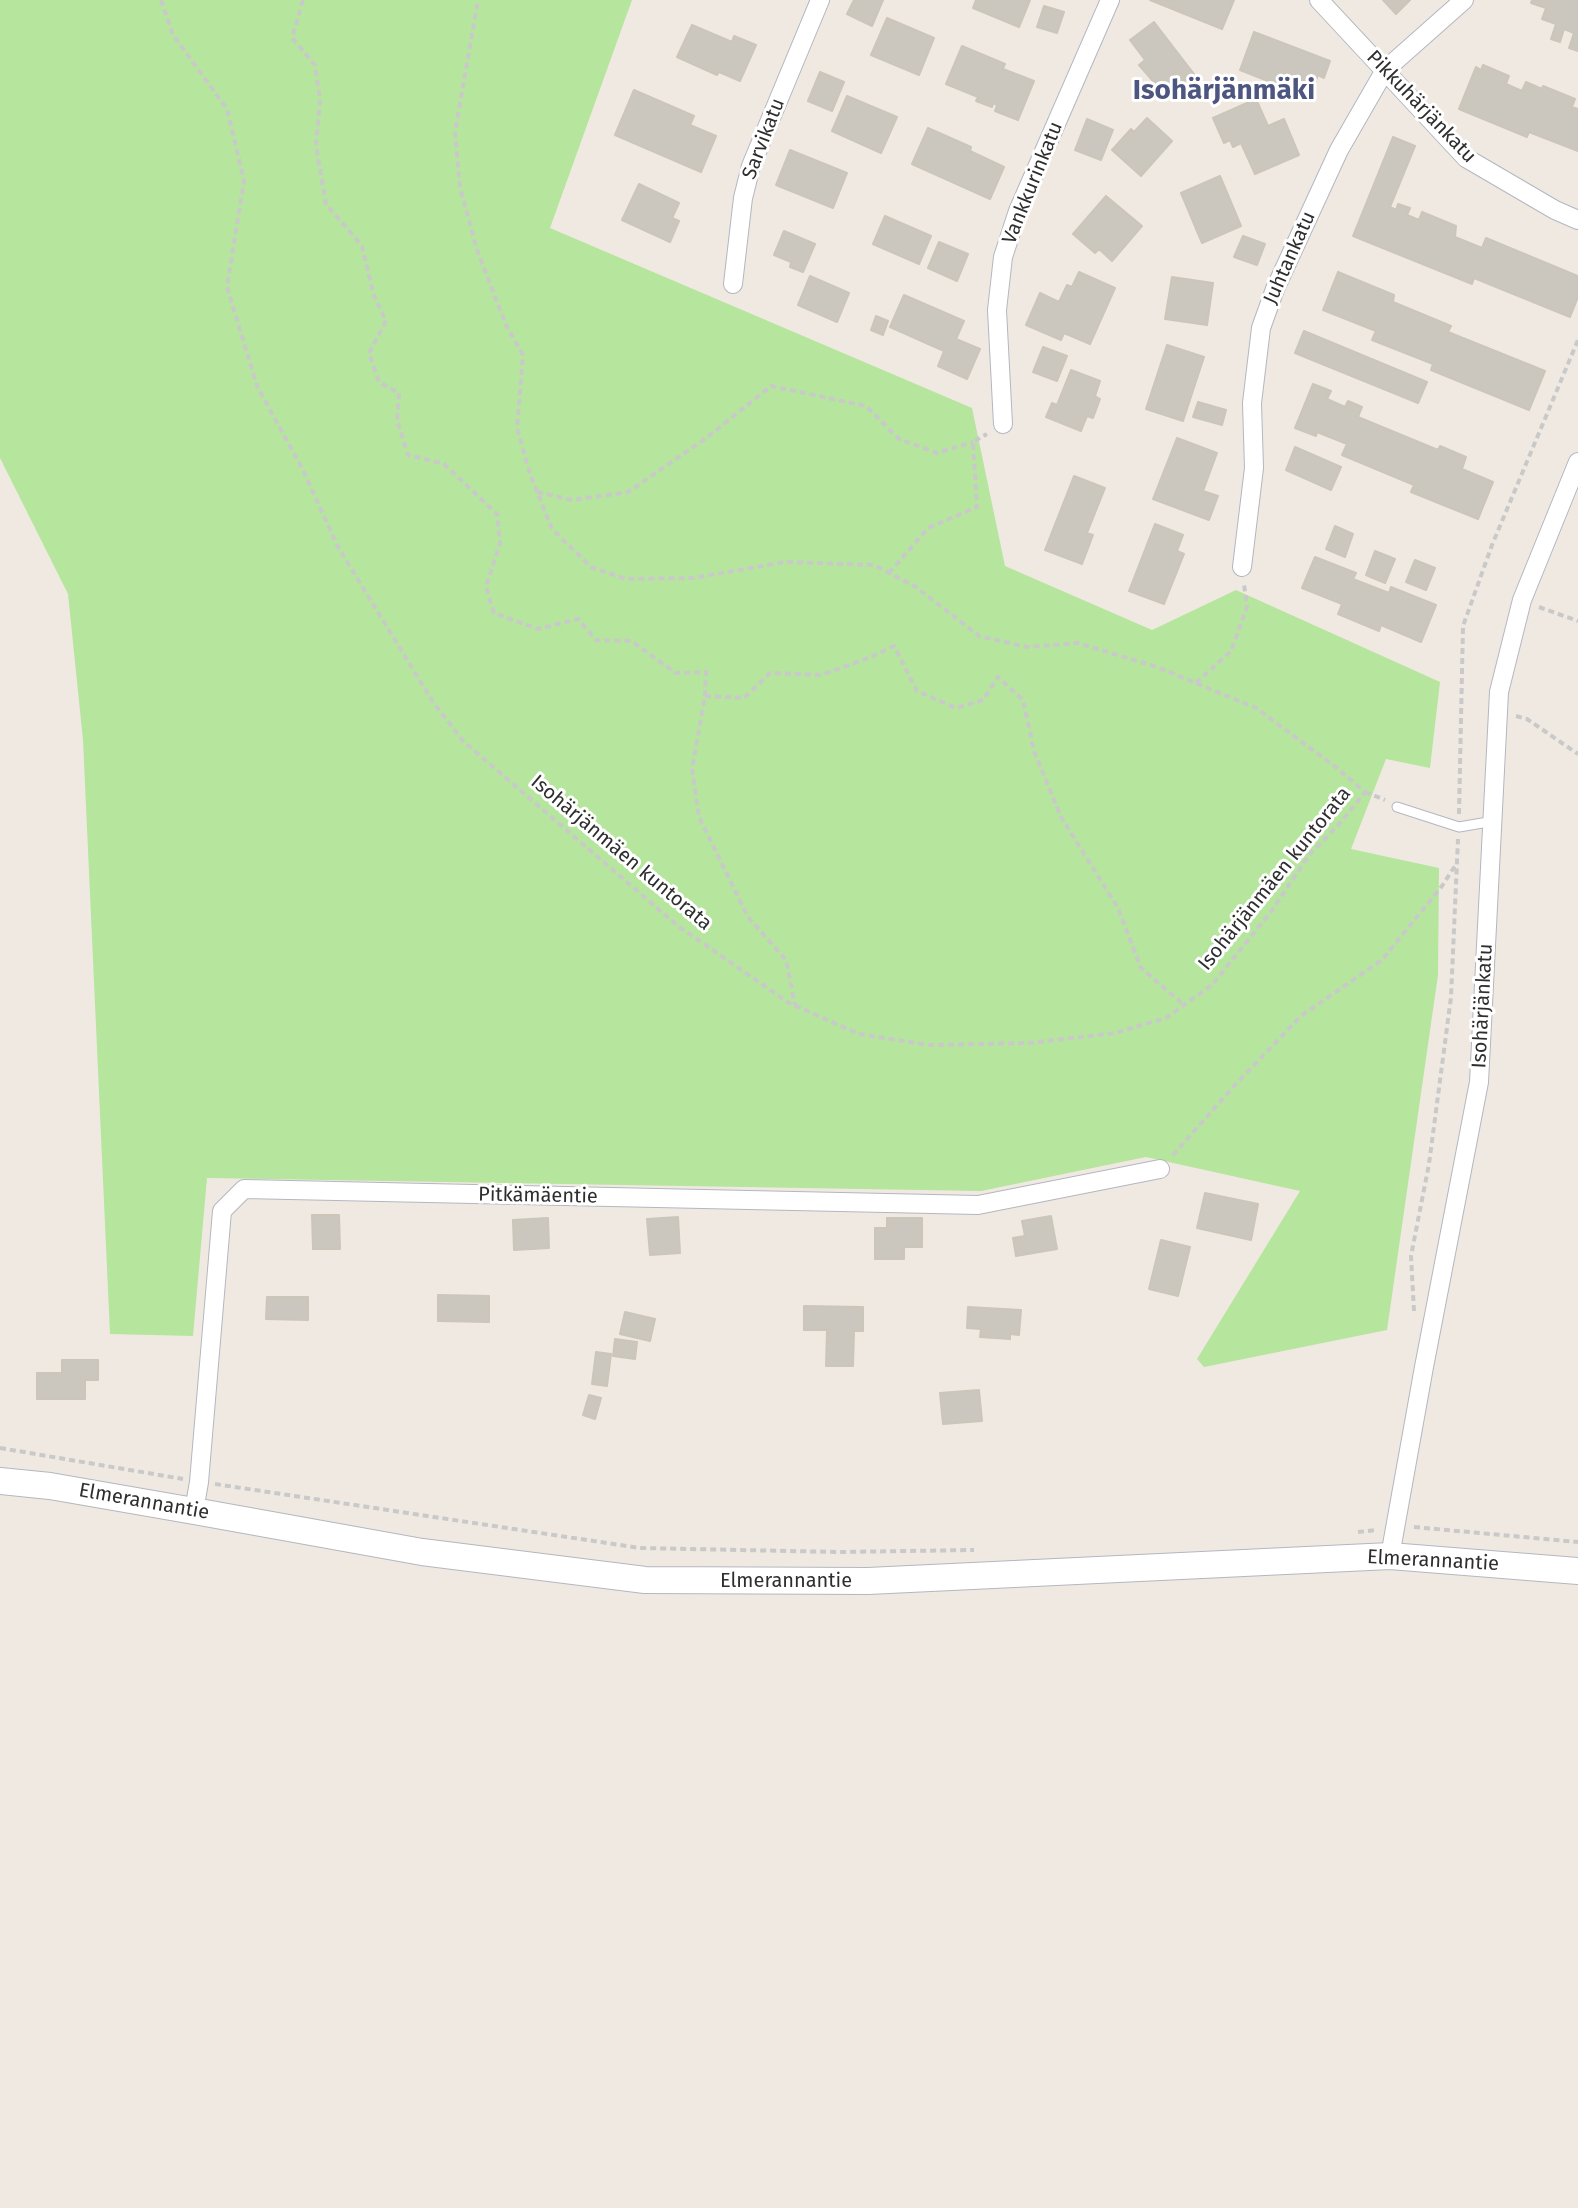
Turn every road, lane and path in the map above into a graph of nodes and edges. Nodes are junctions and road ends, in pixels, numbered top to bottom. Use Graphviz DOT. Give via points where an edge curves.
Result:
graph roads {
  1 [pos="161,0"];
  2 [pos="303,0"];
  3 [pos="478,0"];
  4 [pos="820,0"];
  5 [pos="1110,0"];
  6 [pos="1319,0"];
  7 [pos="1464,0"];
  8 [pos="1385,70"];
  9 [pos="1578,220"];
  10 [pos="733,284"];
  11 [pos="1578,340"];
  12 [pos="1003,424"];
  13 [pos="973,442"];
  14 [pos="1578,462"];
  15 [pos="537,492"];
  16 [pos="1242,567"];
  17 [pos="889,573"];
  18 [pos="1522,600"];
  19 [pos="1578,621"];
  20 [pos="1196,683"];
  21 [pos="705,696"];
  22 [pos="1499,710"];
  23 [pos="1578,754"];
  24 [pos="1365,792"];
  25 [pos="1397,807"];
  26 [pos="1494,821"];
  27 [pos="1459,827"];
  28 [pos="1457,864"];
  29 [pos="1184,1005"];
  30 [pos="795,1006"];
  31 [pos="1160,1169"];
  32 [pos="1414,1313"];
  33 [pos="0,1448"];
  34 [pos="0,1481"];
  35 [pos="199,1482"];
  36 [pos="194,1511"];
  37 [pos="1396,1527"];
  38 [pos="1351,1533"];
  39 [pos="1578,1542"];
  40 [pos="980,1550"];
  41 [pos="1390,1556"];
  42 [pos="1578,1571"];
  1 -- 30 [label="path, Isohärjänmäen kuntorata" via="173,35 227,109 244,181 227,287 257,386 338,547 433,702 463,741 678,926"];
  2 -- 21 [label="path" via="292,38 315,65 320,100 316,146 326,204 362,246 386,321 369,353 379,382 399,393 397,420 408,455 444,464 497,514 500,543 486,587 494,613 538,629 578,619 596,640 631,641 676,673 706,672"];
  3 -- 15 [label="path, Isohärjänmäen kuntorata" via="455,132 460,187 477,250 523,355 517,428"];
  4 -- 10 [label="street, Sarvikatu" via="751,166"];
  5 -- 12 [label="street, Vankkurinkatu" via="1003,257 997,310"];
  6 -- 8 [label="street, Pikkuhärjänkatu"];
  7 -- 8 [label="street, Juhtankatu"];
  8 -- 9 [label="street, Pikkuhärjänkatu" via="1466,158"];
  8 -- 16 [label="street, Juhtankatu" via="1339,150 1261,328 1252,403 1254,468"];
  11 -- 27 [label="path" via="1463,626"];
  12 -- 13 [label="path"];
  13 -- 15 [label="path" via="937,453 899,439 866,406 771,386 628,492 572,500"];
  13 -- 17 [label="path" via="977,507 928,528"];
  14 -- 18 [label="street, Isohärjänkatu"];
  15 -- 17 [label="path, Isohärjänmäen kuntorata" via="552,529 591,567 626,579 693,578 785,562 874,565"];
  16 -- 20 [label="path" via="1247,607 1231,651"];
  17 -- 20 [label="path, Isohärjänmäen kuntorata" via="916,587 979,636 1027,647 1078,643"];
  18 -- 19 [label="path"];
  18 -- 22 [label="street, Isohärjänkatu"];
  20 -- 24 [label="path, Isohärjänmäen kuntorata" via="1256,708"];
  21 -- 29 [label="path" via="744,698 770,673 821,675 894,646 917,691 956,708 983,700 998,677 1023,700 1034,751 1061,817 1118,908 1141,968"];
  21 -- 30 [label="path" via="692,769 699,817 748,917 786,960"];
  22 -- 23 [label="path" via="1527,719"];
  22 -- 26 [label="street, Isohärjänkatu"];
  24 -- 25 [label="path"];
  24 -- 29 [label="path, Isohärjänmäen kuntorata" via="1309,855 1212,985"];
  25 -- 27 [label="lane"];
  26 -- 27 [label="lane"];
  26 -- 37 [label="street, Isohärjänkatu" via="1479,1082"];
  27 -- 28 [label="path"];
  28 -- 31 [label="path" via="1382,960 1301,1016"];
  28 -- 32 [label="path" via="1451,997 1411,1256"];
  29 -- 30 [label="path, Isohärjänmäen kuntorata" via="1166,1018 1115,1033 1029,1043 929,1045 859,1034"];
  31 -- 35 [label="street, Pitkämäentie" via="978,1205 244,1189 222,1211"];
  33 -- 35 [label="path"];
  34 -- 36 [label="street, Elmerannantie"];
  35 -- 36 [label="street, Pitkämäentie"];
  35 -- 40 [label="path" via="640,1548"];
  36 -- 41 [label="street, Elmerannantie" via="422,1552 645,1580 868,1581"];
  37 -- 38 [label="path"];
  37 -- 39 [label="path"];
  37 -- 41 [label="street, Isohärjänkatu"];
  41 -- 42 [label="street, Elmerannantie"];
}
